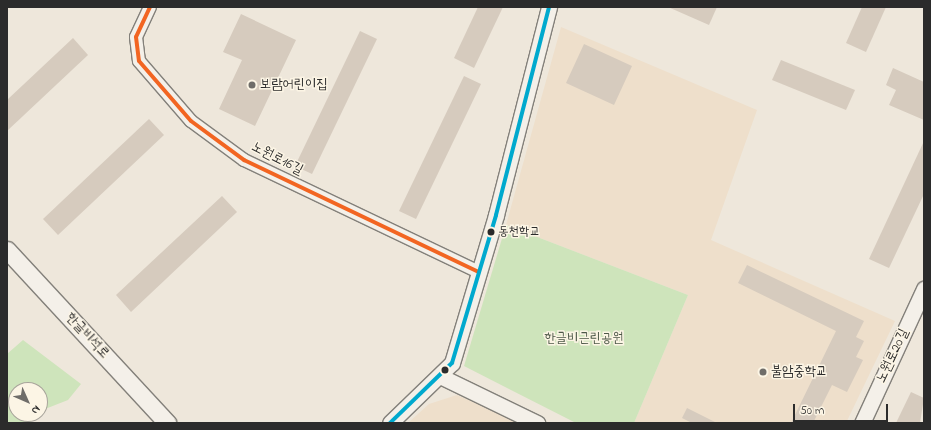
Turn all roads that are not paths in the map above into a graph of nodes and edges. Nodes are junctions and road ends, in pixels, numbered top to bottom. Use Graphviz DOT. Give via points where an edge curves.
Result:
graph roads {
  1 [pos="150,7"];
  2 [pos="549,7"];
  3 [pos="7,250"];
  4 [pos="479,272"];
  5 [pos="924,288"];
  6 [pos="442,377"];
  7 [pos="167,423"];
  8 [pos="390,423"];
  9 [pos="537,423"];
  10 [pos="862,423"];
  1 -- 4 [label="street, 노원로16길" via="136,37 139,60 191,121 244,160"];
  2 -- 4 [label="street"];
  3 -- 7 [label="main road, 한글비석로"];
  4 -- 6 [label="street" via="459,344"];
  5 -- 10 [label="street, 노원로20길"];
  6 -- 8 [label="street"];
  6 -- 9 [label="street"];
}
